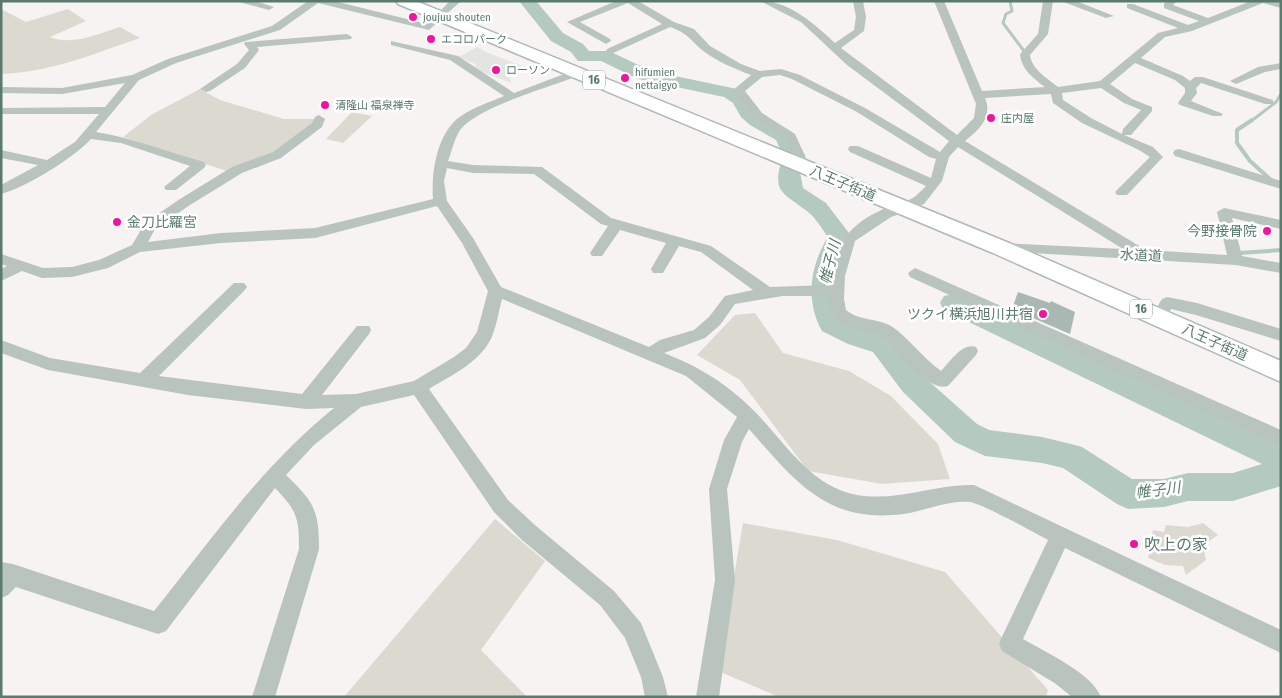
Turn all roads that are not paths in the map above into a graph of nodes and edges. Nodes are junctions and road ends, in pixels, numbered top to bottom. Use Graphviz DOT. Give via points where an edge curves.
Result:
graph roads {
  1 [pos="240,1"];
  2 [pos="315,1"];
  3 [pos="321,1"];
  4 [pos="368,1"];
  5 [pos="402,1"];
  6 [pos="456,1"];
  7 [pos="625,1"];
  8 [pos="631,1"];
  9 [pos="765,1"];
  10 [pos="858,1"];
  11 [pos="939,1"];
  12 [pos="1048,1"];
  13 [pos="1066,1"];
  14 [pos="1172,1"];
  15 [pos="1260,1"];
  16 [pos="1266,1"];
  17 [pos="1281,5"];
  18 [pos="1130,6"];
  19 [pos="269,7"];
  20 [pos="349,7"];
  21 [pos="1109,16"];
  22 [pos="1207,21"];
  23 [pos="670,24"];
  24 [pos="1188,29"];
  25 [pos="347,37"];
  26 [pos="420,37"];
  27 [pos="606,40"];
  28 [pos="224,44"];
  29 [pos="249,44"];
  30 [pos="395,44"];
  31 [pos="834,48"];
  32 [pos="611,51"];
  33 [pos="1132,58"];
  34 [pos="1281,66"];
  35 [pos="576,73"];
  36 [pos="760,74"];
  37 [pos="135,78"];
  38 [pos="1236,81"];
  39 [pos="1103,84"];
  40 [pos="1190,87"];
  41 [pos="206,89"];
  42 [pos="1,90"];
  43 [pos="1056,90"];
  44 [pos="978,95"];
  45 [pos="513,97"];
  46 [pos="1268,102"];
  47 [pos="109,110"];
  48 [pos="1,111"];
  49 [pos="1217,114"];
  50 [pos="319,119"];
  51 [pos="1127,132"];
  52 [pos="89,135"];
  53 [pos="958,142"];
  54 [pos="854,149"];
  55 [pos="1178,153"];
  56 [pos="1,154"];
  57 [pos="943,157"];
  58 [pos="795,162"];
  59 [pos="441,163"];
  60 [pos="50,164"];
  61 [pos="933,184"];
  62 [pos="1281,185"];
  63 [pos="171,187"];
  64 [pos="1,190"];
  65 [pos="1122,192"];
  66 [pos="440,201"];
  67 [pos="904,209"];
  68 [pos="616,224"];
  69 [pos="1281,225"];
  70 [pos="675,240"];
  71 [pos="137,248"];
  72 [pos="1001,248"];
  73 [pos="597,253"];
  74 [pos="1141,254"];
  75 [pos="1,259"];
  76 [pos="1236,260"];
  77 [pos="20,266"];
  78 [pos="1281,268"];
  79 [pos="658,269"];
  80 [pos="915,273"];
  81 [pos="1,276"];
  82 [pos="239,287"];
  83 [pos="496,291"];
  84 [pos="765,291"];
  85 [pos="826,291"];
  86 [pos="1159,317"];
  87 [pos="363,330"];
  88 [pos="1281,335"];
  89 [pos="1,346"];
  90 [pos="970,351"];
  91 [pos="651,354"];
  92 [pos="1281,372"];
  93 [pos="144,380"];
  94 [pos="418,387"];
  95 [pos="356,401"];
  96 [pos="306,402"];
  97 [pos="747,416"];
  98 [pos="1281,438"];
  99 [pos="274,476"];
  100 [pos="1061,536"];
  101 [pos="5,578"];
  102 [pos="1281,642"];
  103 [pos="264,697"];
  104 [pos="656,697"];
  105 [pos="707,697"];
  106 [pos="1090,697"];
  1 -- 19 [label="street"];
  2 -- 28 [label="street" via="276,28"];
  3 -- 20 [label="street"];
  4 -- 20 [label="street"];
  5 -- 26 [label="highway, 八王子街道 / 16"];
  6 -- 26 [label="street"];
  7 -- 27 [label="street" via="572,22"];
  8 -- 23 [label="street"];
  9 -- 31 [label="street" via="804,20"];
  10 -- 31 [label="street" via="859,31"];
  11 -- 44 [label="street"];
  12 -- 43 [label="street" via="1044,33 1040,42 1024,54 1024,59 1041,80"];
  13 -- 21 [label="street"];
  14 -- 22 [label="street" via="1167,6 1172,10"];
  15 -- 22 [label="street"];
  16 -- 17 [label="street"];
  18 -- 24 [label="street"];
  20 -- 26 [label="street"];
  22 -- 24 [label="street"];
  23 -- 32 [label="street"];
  23 -- 36 [label="street" via="690,31 720,57"];
  24 -- 33 [label="street" via="1162,36"];
  25 -- 29 [label="street"];
  26 -- 30 [label="street"];
  26 -- 35 [label="highway, 八王子街道 / 16"];
  26 -- 45 [label="street"];
  28 -- 29 [label="street"];
  28 -- 37 [label="street" via="172,61"];
  29 -- 41 [label="street" via="254,50 246,60"];
  31 -- 53 [label="street"];
  33 -- 39 [label="street"];
  33 -- 40 [label="street" via="1179,78"];
  34 -- 38 [label="street" via="1262,69"];
  35 -- 45 [label="street"];
  35 -- 58 [label="highway, 八王子街道 / 16"];
  36 -- 57 [label="street" via="781,72 796,78 861,110"];
  36 -- 58 [label="street" via="738,91 757,114 795,140"];
  37 -- 42 [label="street" via="62,91"];
  37 -- 47 [label="street"];
  39 -- 43 [label="street"];
  39 -- 51 [label="street" via="1128,101 1148,109"];
  40 -- 46 [label="street" via="1199,79 1205,79"];
  40 -- 49 [label="street" via="1191,93 1184,103"];
  43 -- 44 [label="street"];
  43 -- 65 [label="street" via="1057,101 1069,110 1122,138 1149,148 1158,156"];
  44 -- 53 [label="street" via="984,111 982,118"];
  45 -- 59 [label="street" via="464,119 454,128"];
  47 -- 48 [label="street"];
  47 -- 52 [label="street"];
  50 -- 71 [label="street" via="318,124 277,155 237,170 150,226"];
  52 -- 60 [label="street"];
  52 -- 63 [label="street" via="123,140 200,165"];
  53 -- 57 [label="street"];
  53 -- 74 [label="street"];
  54 -- 61 [label="street"];
  55 -- 62 [label="street"];
  56 -- 60 [label="street"];
  57 -- 61 [label="street"];
  58 -- 67 [label="highway, 八王子街道 / 16"];
  59 -- 66 [label="street" via="438,181"];
  59 -- 68 [label="street" via="473,169 537,170 592,213"];
  60 -- 64 [label="street"];
  61 -- 67 [label="street" via="917,203"];
  66 -- 71 [label="street" via="315,233 221,238"];
  66 -- 83 [label="street" via="468,240"];
  67 -- 72 [label="highway, 八王子街道 / 16"];
  67 -- 85 [label="street" via="894,210 850,238"];
  68 -- 70 [label="street"];
  68 -- 73 [label="street"];
  69 -- 76 [label="street" via="1224,212"];
  70 -- 79 [label="street"];
  70 -- 84 [label="street" via="706,249"];
  71 -- 77 [label="street" via="103,264 72,272 42,273"];
  72 -- 74 [label="street, 水道道"];
  72 -- 86 [label="highway, 八王子街道 / 16"];
  74 -- 76 [label="street, 水道道"];
  75 -- 77 [label="street"];
  76 -- 78 [label="street, 水道道"];
  77 -- 81 [label="street"];
  80 -- 98 [label="street"];
  82 -- 93 [label="street"];
  83 -- 91 [label="street"];
  83 -- 94 [label="street" via="480,344 460,362"];
  84 -- 85 [label="street"];
  84 -- 91 [label="street" via="730,300 697,336 657,348"];
  85 -- 90 [label="street" via="840,314 885,331 914,360 942,381"];
  86 -- 88 [label="street" via="1167,303"];
  86 -- 92 [label="highway, 八王子街道 / 16"];
  87 -- 96 [label="street"];
  89 -- 93 [label="street" via="48,364"];
  91 -- 97 [label="street" via="692,371 716,387"];
  93 -- 96 [label="street"];
  94 -- 95 [label="street"];
  94 -- 104 [label="street" via="501,506 607,598 633,631 652,677"];
  95 -- 96 [label="street"];
  95 -- 99 [label="street" via="308,440"];
  97 -- 100 [label="street" via="813,488 830,496 854,503 903,505 959,492 974,494"];
  97 -- 105 [label="street" via="733,440 718,488 725,580"];
  99 -- 101 [label="street" via="158,623"];
  99 -- 103 [label="street" via="302,503 309,527 309,549"];
  100 -- 102 [label="street"];
  100 -- 106 [label="street" via="1010,643 1064,676"];
}
